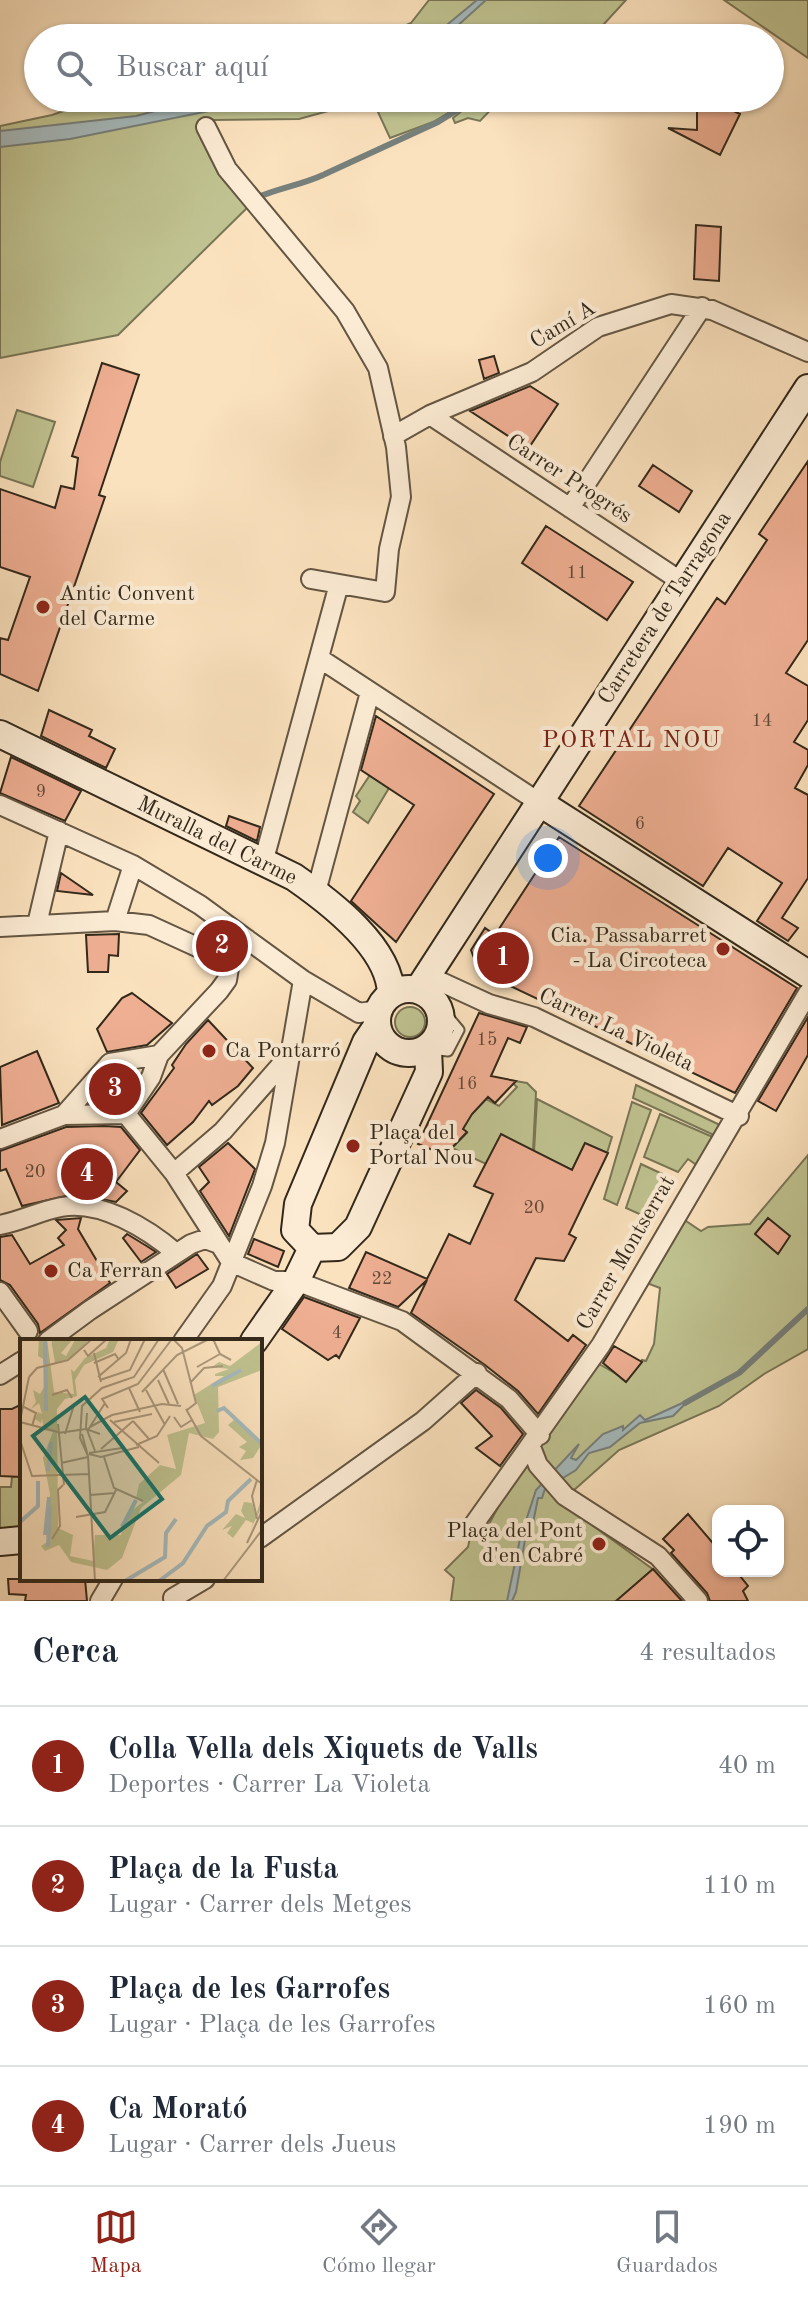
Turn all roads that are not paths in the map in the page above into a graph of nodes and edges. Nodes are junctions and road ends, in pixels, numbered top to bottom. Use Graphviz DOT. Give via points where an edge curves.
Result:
graph roads {
  1 [pos="206,127"];
  2 [pos="702,307"];
  3 [pos="808,352"];
  4 [pos="808,388"];
  5 [pos="430,415"];
  6 [pos="393,436"];
  7 [pos="570,508"];
  8 [pos="311,579"];
  9 [pos="682,582"];
  10 [pos="339,584"];
  11 [pos="319,658"];
  12 [pos="370,692"];
  13 [pos="0,734"];
  14 [pos="537,801"];
  15 [pos="0,805"];
  16 [pos="59,831"];
  17 [pos="264,858"];
  18 [pos="133,865"];
  19 [pos="316,892"];
  20 [pos="115,921"];
  21 [pos="37,924"];
  22 [pos="0,927"];
  23 [pos="247,939"];
  24 [pos="230,962"];
  25 [pos="808,974"];
  26 [pos="303,980"];
  27 [pos="426,988"];
  28 [pos="808,993"];
  29 [pos="382,1010"];
  30 [pos="159,1055"];
  31 [pos="288,1057"];
  32 [pos="435,1057"];
  33 [pos="126,1114"];
  34 [pos="64,1115"];
  35 [pos="739,1116"];
  36 [pos="0,1139"];
  37 [pos="174,1173"];
  38 [pos="0,1225"];
  39 [pos="219,1244"];
  40 [pos="312,1248"];
  41 [pos="176,1253"];
  42 [pos="231,1262"];
  43 [pos="296,1281"];
  44 [pos="0,1292"];
  45 [pos="28,1331"];
  46 [pos="51,1339"];
  47 [pos="184,1339"];
  48 [pos="255,1339"];
  49 [pos="20,1362"];
  50 [pos="477,1373"];
  51 [pos="0,1375"];
  52 [pos="536,1446"];
  53 [pos="472,1527"];
  54 [pos="262,1537"];
  55 [pos="20,1540"];
  56 [pos="0,1542"];
  57 [pos="112,1581"];
  58 [pos="202,1581"];
  59 [pos="173,1598"];
  60 [pos="100,1601"];
  61 [pos="698,1601"];
  1 -- 6 [label="street" via="227,169 363,339 378,368"];
  2 -- 3 [label="street, Camí A"];
  2 -- 5 [label="street, Camí A" via="671,304 598,327 532,372"];
  2 -- 7 [label="street"];
  4 -- 9 [label="main road, Carretera de Tarragona"];
  5 -- 6 [label="street, Camí A"];
  5 -- 7 [label="street, Carrer Progrés"];
  6 -- 10 [label="street" via="401,497 385,592"];
  7 -- 9 [label="street, Carrer Progrés"];
  8 -- 10 [label="street"];
  9 -- 14 [label="main road, Carretera de Tarragona"];
  10 -- 11 [label="street"];
  11 -- 12 [label="street"];
  11 -- 17 [label="street"];
  12 -- 14 [label="street"];
  12 -- 19 [label="street"];
  13 -- 17 [label="main road, Muralla del Carme"];
  14 -- 25 [label="main road"];
  14 -- 27 [label="main road, Carretera de Tarragona"];
  15 -- 16 [label="street"];
  16 -- 18 [label="street"];
  16 -- 21 [label="street"];
  17 -- 19 [label="main road, Muralla del Carme"];
  18 -- 20 [label="street"];
  18 -- 23 [label="street"];
  19 -- 29 [label="main road, Muralla del Carme" via="387,965"];
  20 -- 21 [label="street"];
  20 -- 24 [label="street" via="149,925"];
  21 -- 22 [label="street"];
  23 -- 24 [label="street"];
  23 -- 26 [label="street"];
  24 -- 30 [label="street" via="219,991"];
  26 -- 29 [label="street" via="359,1013"];
  26 -- 31 [label="street"];
  27 -- 29 [label="main road" via="399,989"];
  27 -- 32 [label="main road" via="441,1020"];
  27 -- 35 [label="street, Carrer La Violeta" via="534,1017"];
  28 -- 35 [label="street, Carrer Montserrat"];
  29 -- 32 [label="main road" via="388,1045"];
  29 -- 40 [label="main road" via="298,1204 295,1230"];
  30 -- 33 [label="street"];
  30 -- 34 [label="street" via="110,1063"];
  31 -- 37 [label="street" via="223,1131"];
  31 -- 42 [label="street" via="275,1143"];
  32 -- 40 [label="main road" via="358,1227 338,1247"];
  33 -- 34 [label="street"];
  33 -- 37 [label="street"];
  34 -- 36 [label="street"];
  35 -- 52 [label="street, Carrer Montserrat"];
  37 -- 39 [label="street"];
  38 -- 41 [label="street" via="69,1207 131,1222"];
  39 -- 41 [label="street" via="205,1239"];
  39 -- 42 [label="street"];
  40 -- 43 [label="main road"];
  41 -- 46 [label="street"];
  42 -- 43 [label="street" via="278,1282"];
  42 -- 47 [label="street" via="222,1286"];
  43 -- 48 [label="main road"];
  43 -- 50 [label="street" via="402,1321"];
  44 -- 45 [label="street"];
  49 -- 51 [label="street"];
  50 -- 52 [label="street" via="509,1399"];
  50 -- 54 [label="street" via="423,1421"];
  52 -- 53 [label="street, Carrer Montserrat"];
  52 -- 61 [label="street" via="538,1465 565,1496 595,1518 622,1527 658,1556"];
  55 -- 56 [label="main road"];
  57 -- 60 [label="street"];
  58 -- 59 [label="street"];
}
